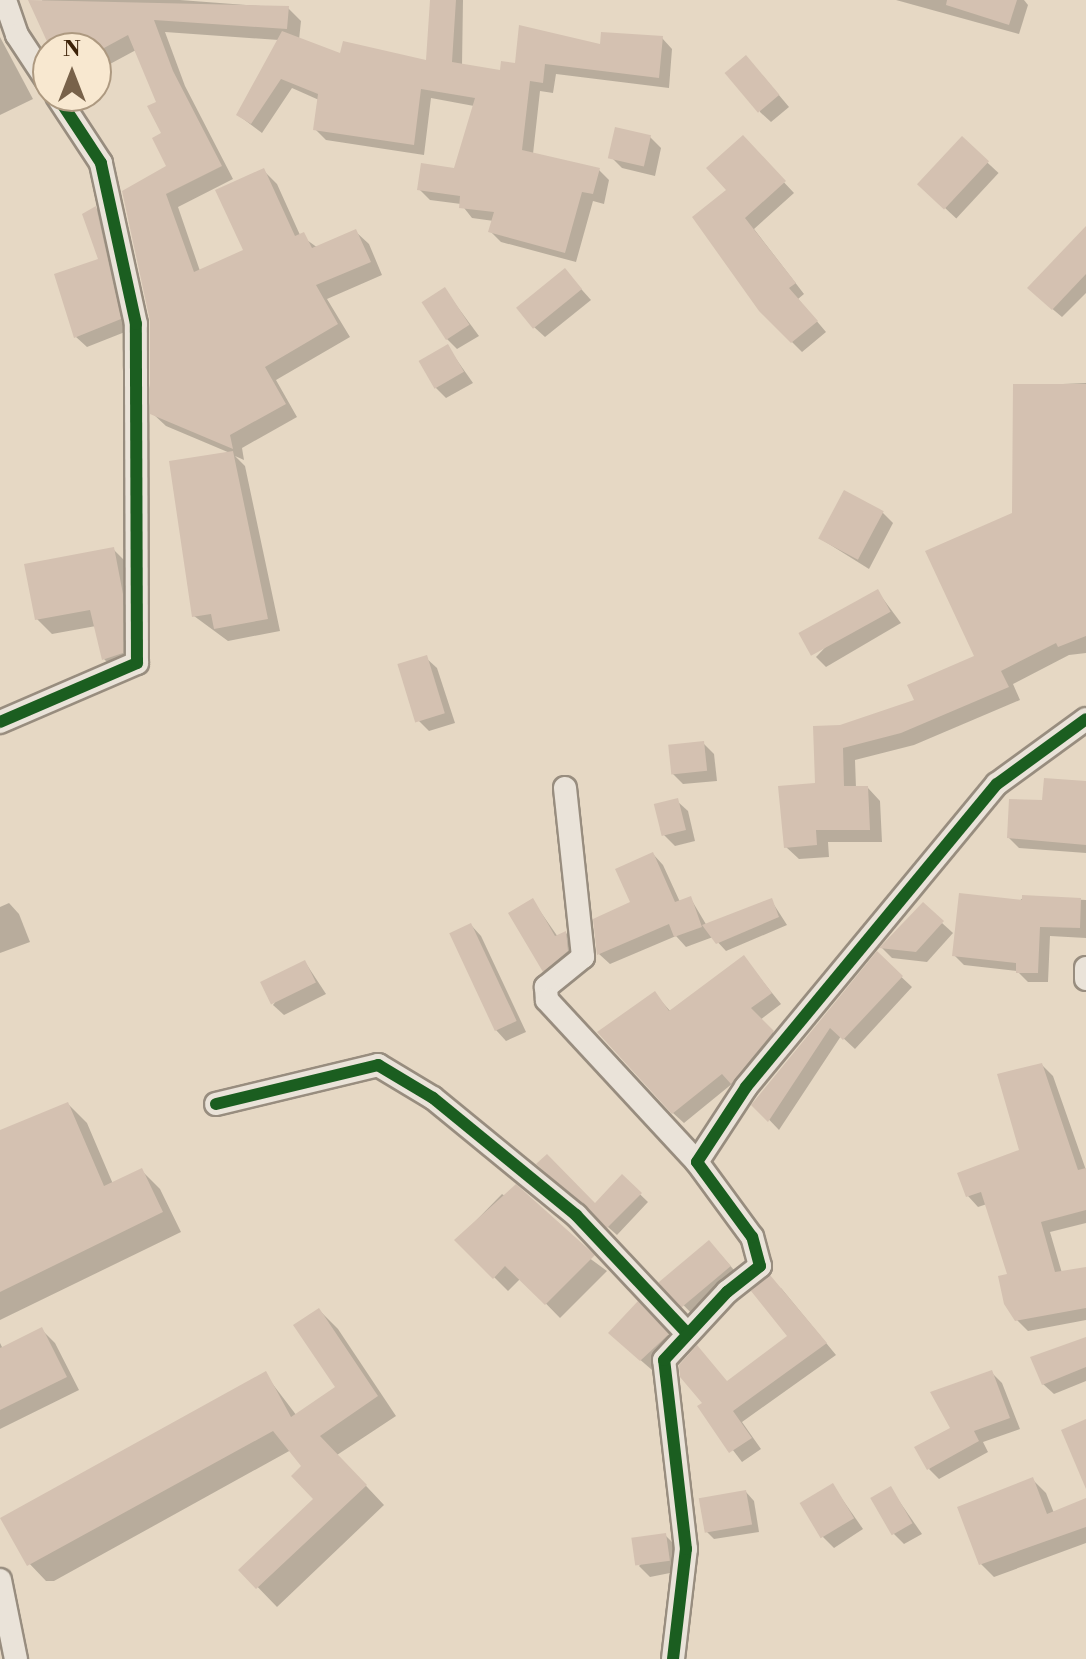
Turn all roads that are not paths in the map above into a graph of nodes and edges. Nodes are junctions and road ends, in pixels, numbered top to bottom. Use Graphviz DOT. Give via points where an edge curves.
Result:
graph roads {
  1 [pos="5,0"];
  2 [pos="32,58"];
  3 [pos="68,112"];
  4 [pos="1086,719"];
  5 [pos="0,722"];
  6 [pos="565,788"];
  7 [pos="1086,968"];
  8 [pos="1086,979"];
  9 [pos="216,1104"];
  10 [pos="697,1162"];
  11 [pos="687,1333"];
  12 [pos="0,1580"];
  13 [pos="16,1659"];
  14 [pos="673,1659"];
  1 -- 2 [label="street"];
  3 -- 5 [label="street" via="101,163 136,324 137,663"];
  4 -- 10 [label="street" via="997,784 746,1087"];
  6 -- 10 [label="street" via="583,957 546,987 547,1000"];
  7 -- 8 [label="street"];
  9 -- 11 [label="street" via="378,1065 433,1098 576,1215"];
  10 -- 11 [label="street" via="752,1237 760,1266"];
  11 -- 14 [label="street" via="664,1360 686,1549"];
  12 -- 13 [label="street"];
}
